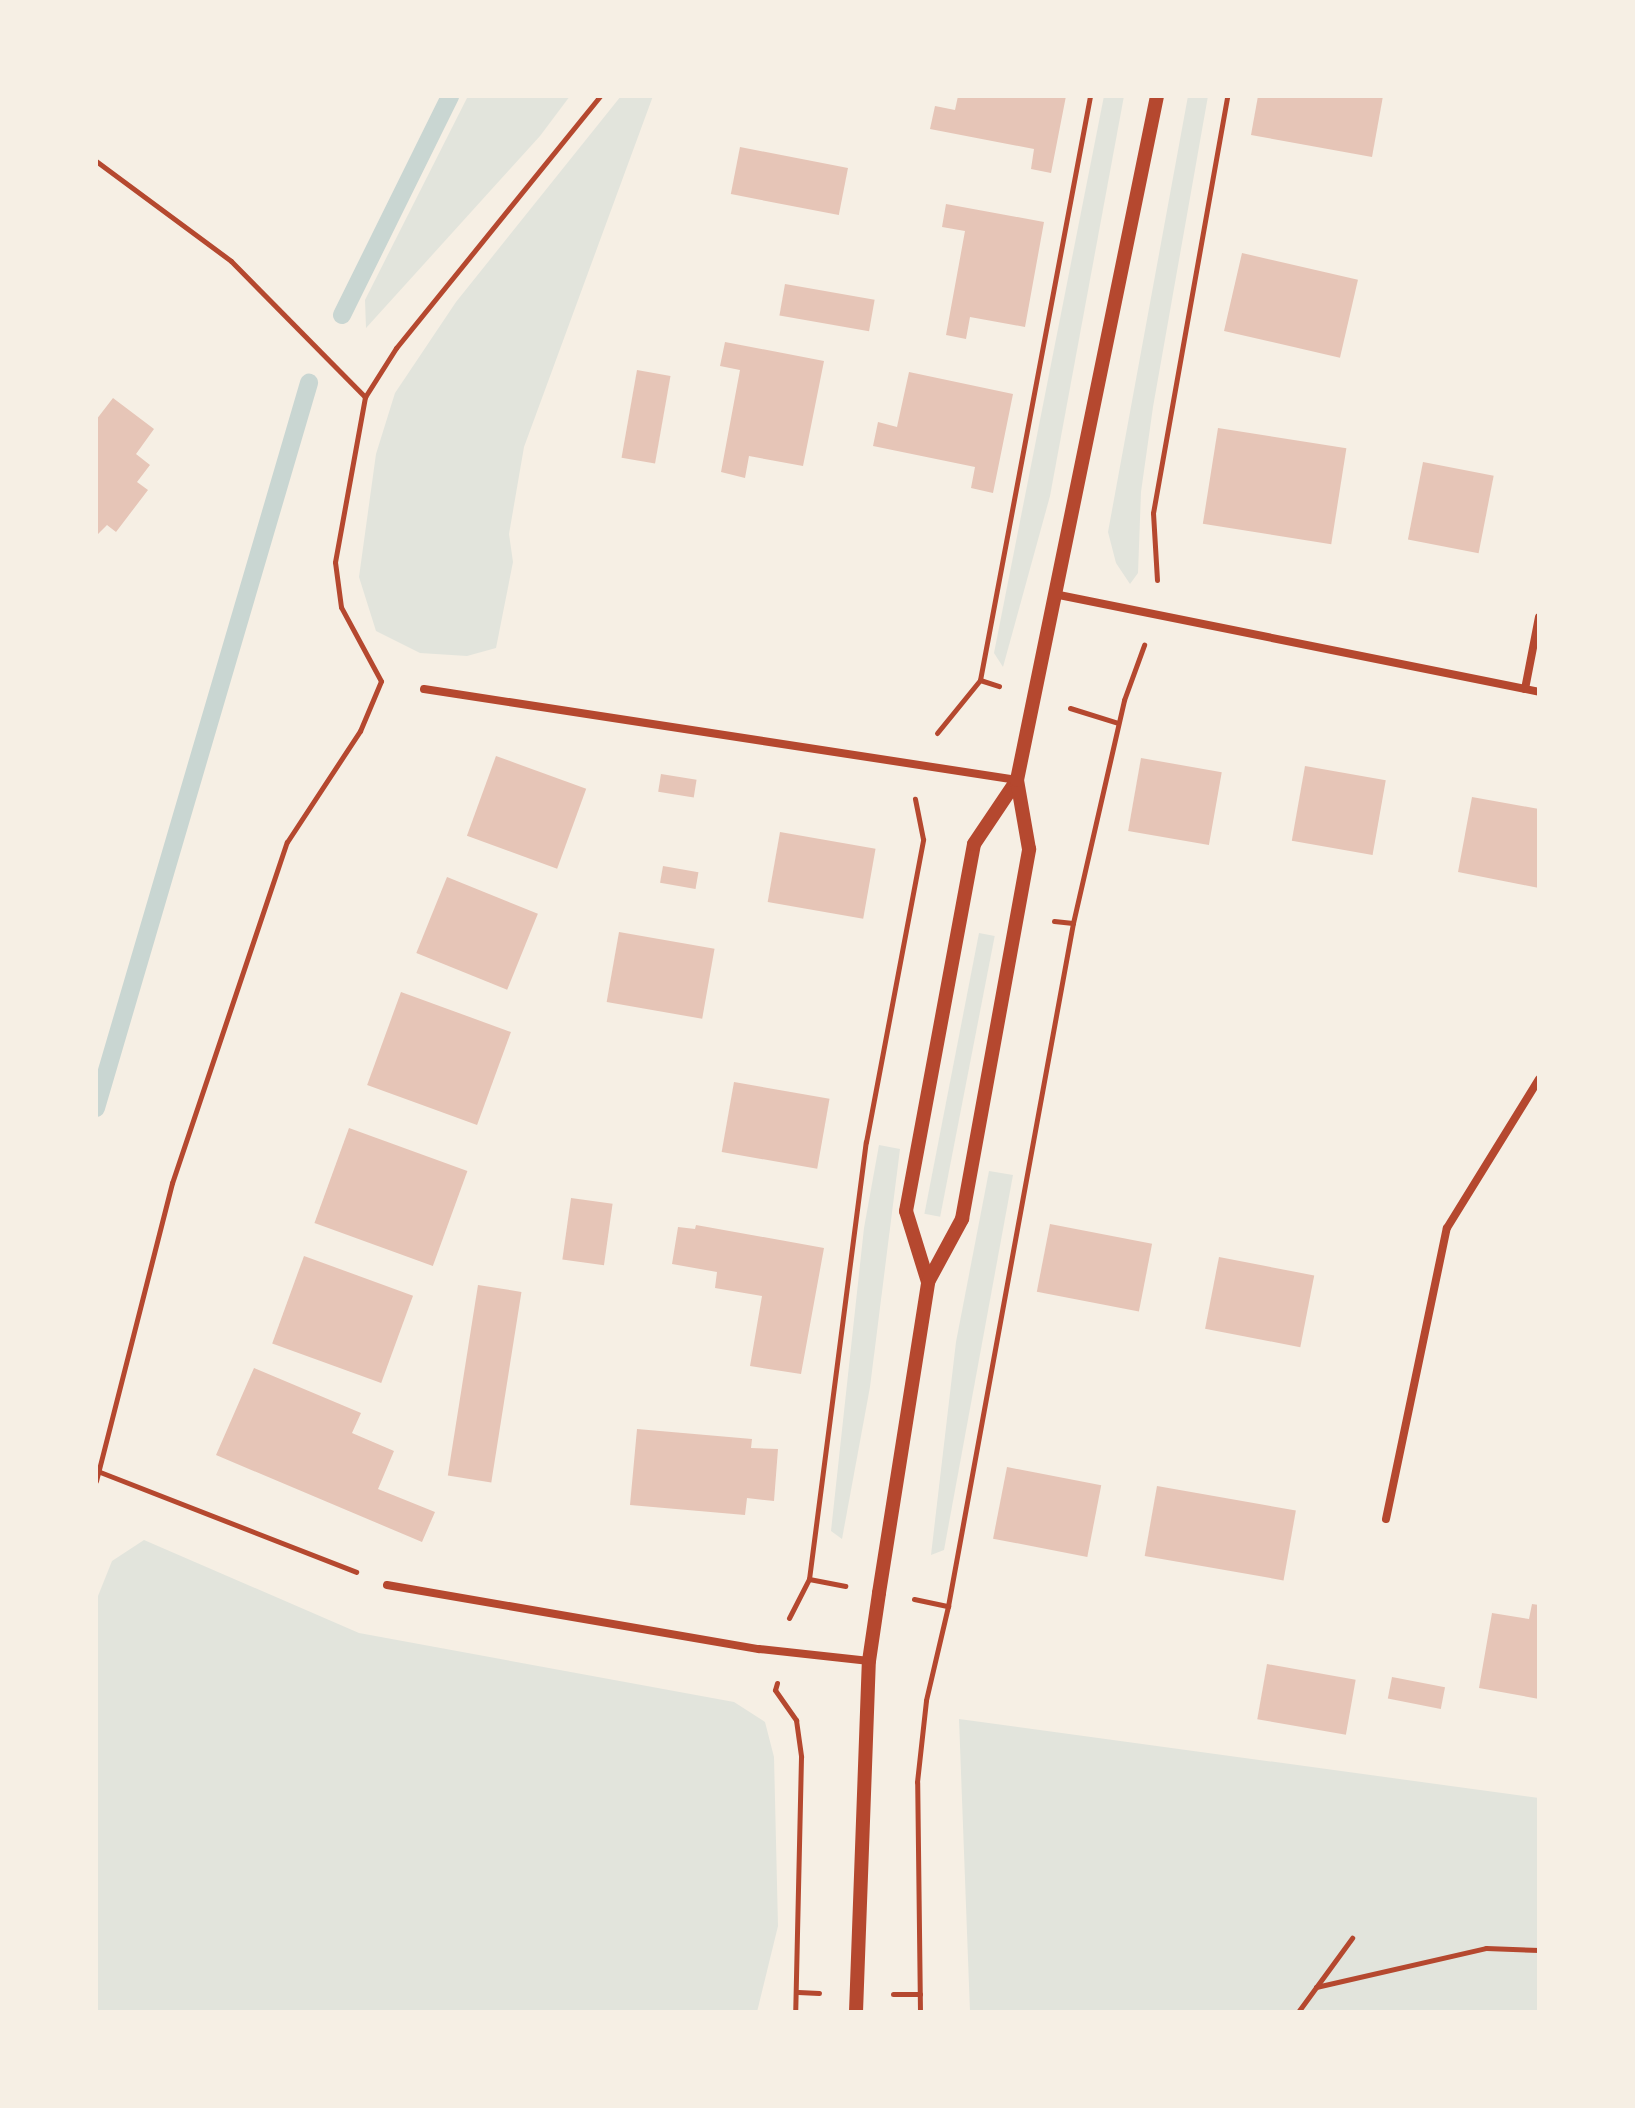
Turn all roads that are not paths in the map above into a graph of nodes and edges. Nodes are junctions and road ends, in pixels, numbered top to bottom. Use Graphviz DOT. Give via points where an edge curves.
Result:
graph roads {
  1 [pos="1157,96"];
  2 [pos="1059,595"];
  3 [pos="1539,617"];
  4 [pos="424,689"];
  5 [pos="1525,689"];
  6 [pos="1539,692"];
  7 [pos="1017,780"];
  8 [pos="1539,1079"];
  9 [pos="928,1282"];
  10 [pos="1386,1519"];
  11 [pos="387,1585"];
  12 [pos="869,1661"];
  13 [pos="856,2012"];
  1 -- 2 [label="street"];
  2 -- 5 [label="street"];
  2 -- 7 [label="street"];
  3 -- 5 [label="street"];
  4 -- 7 [label="street"];
  5 -- 6 [label="street"];
  7 -- 9 [label="street" via="1029,849 962,1219"];
  7 -- 9 [label="street" via="974,844 906,1211"];
  8 -- 10 [label="street" via="1447,1228"];
  9 -- 12 [label="street"];
  11 -- 12 [label="street" via="759,1649"];
  12 -- 13 [label="street"];
}
